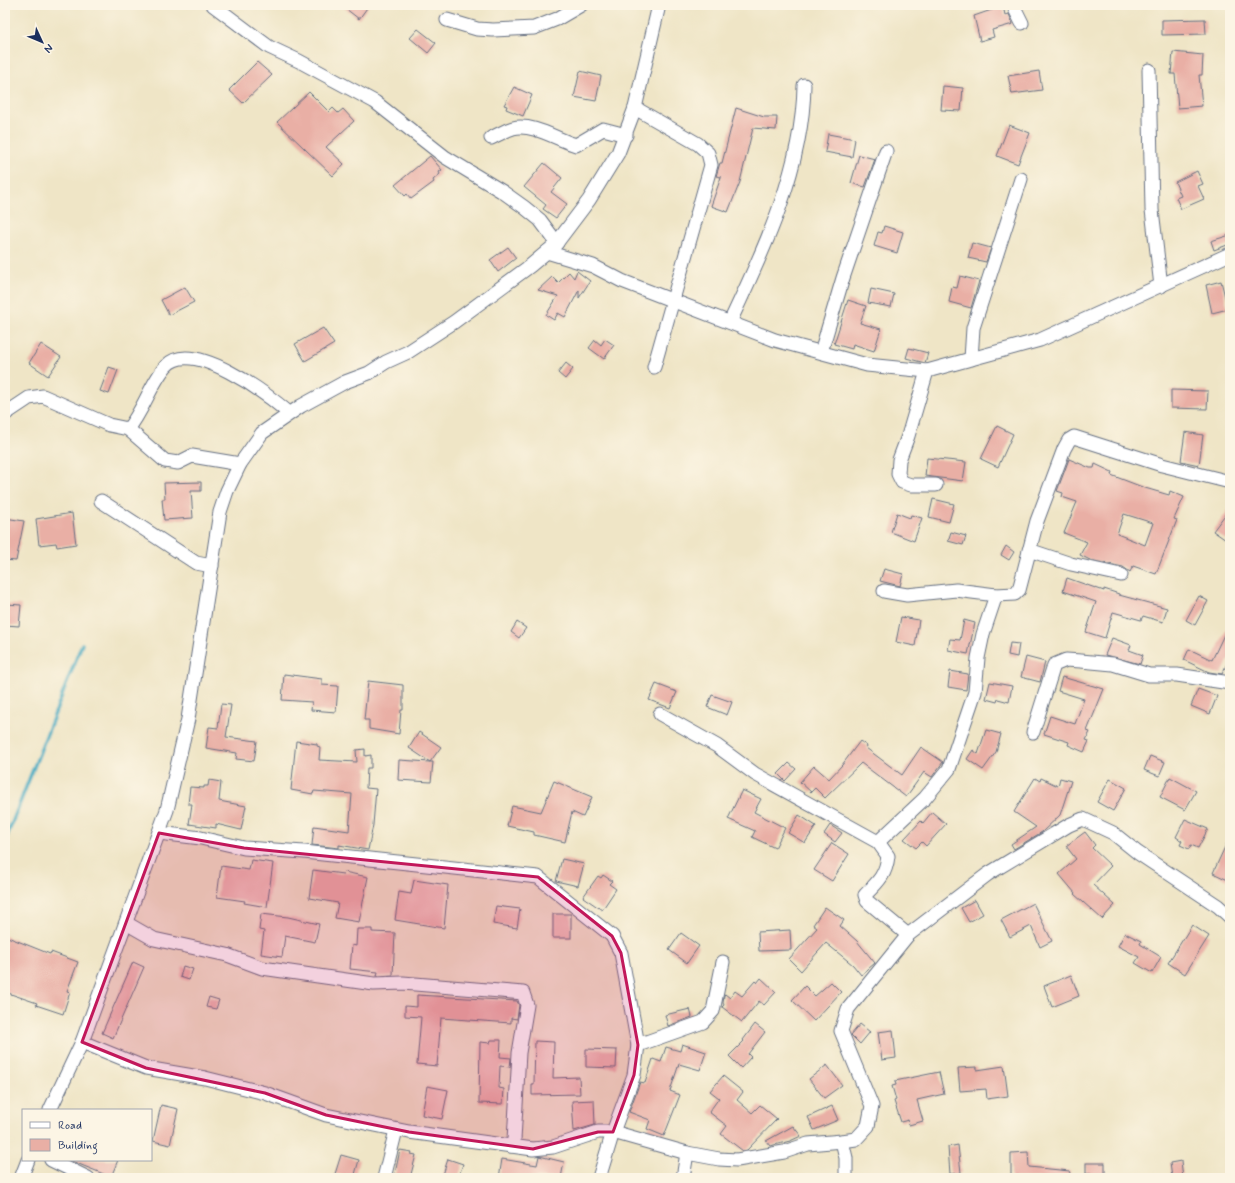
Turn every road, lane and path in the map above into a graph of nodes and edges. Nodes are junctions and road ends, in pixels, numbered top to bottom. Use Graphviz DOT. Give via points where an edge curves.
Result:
graph roads {
  1 [pos="213,5"];
  2 [pos="581,5"];
  3 [pos="659,5"];
  4 [pos="1013,5"];
  5 [pos="447,20"];
  6 [pos="1022,22"];
  7 [pos="1149,70"];
  8 [pos="804,85"];
  9 [pos="635,108"];
  10 [pos="626,135"];
  11 [pos="491,138"];
  12 [pos="886,152"];
  13 [pos="1021,179"];
  14 [pos="557,243"];
  15 [pos="547,252"];
  16 [pos="1230,254"];
  17 [pos="1160,286"];
  18 [pos="673,301"];
  19 [pos="730,322"];
  20 [pos="821,352"];
  21 [pos="971,359"];
  22 [pos="654,367"];
  23 [pos="927,371"];
  24 [pos="289,413"];
  25 [pos="5,414"];
  26 [pos="128,429"];
  27 [pos="240,464"];
  28 [pos="1230,482"];
  29 [pos="936,485"];
  30 [pos="101,501"];
  31 [pos="1029,550"];
  32 [pos="212,566"];
  33 [pos="1121,575"];
  34 [pos="884,591"];
  35 [pos="996,595"];
  36 [pos="1230,682"];
  37 [pos="660,714"];
  38 [pos="1033,732"];
  39 [pos="159,833"];
  40 [pos="878,842"];
  41 [pos="1230,917"];
  42 [pos="126,923"];
  43 [pos="908,935"];
  44 [pos="723,962"];
  45 [pos="82,1042"];
  46 [pos="638,1044"];
  47 [pos="50,1109"];
  48 [pos="396,1130"];
  49 [pos="613,1132"];
  50 [pos="842,1141"];
  51 [pos="512,1146"];
  52 [pos="687,1153"];
  53 [pos="28,1161"];
  54 [pos="53,1161"];
  55 [pos="21,1178"];
  56 [pos="88,1178"];
  57 [pos="384,1178"];
  58 [pos="599,1178"];
  59 [pos="683,1178"];
  60 [pos="846,1178"];
  1 -- 14 [label="street" via="270,47 375,102 445,157 524,207 540,220"];
  2 -- 5 [label="street" via="557,19 534,28 493,30"];
  3 -- 9 [label="street"];
  4 -- 6 [label="street"];
  7 -- 17 [label="street" via="1152,210"];
  8 -- 19 [label="street" via="800,130 791,170 778,208"];
  9 -- 10 [label="street"];
  9 -- 18 [label="street" via="698,144 708,153 711,165"];
  10 -- 11 [label="street" via="603,129 576,145 548,133 514,128"];
  10 -- 14 [label="street" via="589,200"];
  12 -- 20 [label="street"];
  13 -- 21 [label="street" via="973,328"];
  14 -- 15 [label="street"];
  15 -- 18 [label="street" via="593,266 622,281"];
  15 -- 24 [label="street" via="454,322 408,352 369,373 345,382"];
  16 -- 17 [label="street"];
  17 -- 21 [label="street" via="1040,340"];
  18 -- 19 [label="street"];
  18 -- 22 [label="street"];
  19 -- 20 [label="street" via="758,334"];
  20 -- 23 [label="street" via="867,365"];
  21 -- 23 [label="street"];
  23 -- 29 [label="street" via="899,460 898,474 902,482 911,486"];
  24 -- 26 [label="street" via="268,395 213,364 180,357 166,365"];
  24 -- 27 [label="street" via="262,433"];
  25 -- 26 [label="street" via="29,398 43,396 109,425"];
  26 -- 27 [label="street" via="165,461 178,463 192,456"];
  27 -- 32 [label="street" via="226,491 220,512"];
  28 -- 31 [label="street" via="1162,465 1074,437 1064,449"];
  30 -- 32 [label="street" via="196,563"];
  31 -- 33 [label="street" via="1071,564"];
  31 -- 35 [label="street" via="1019,590 1015,594"];
  32 -- 39 [label="street" via="188,719 167,810"];
  34 -- 35 [label="street" via="908,595 956,590"];
  35 -- 40 [label="street" via="983,634 975,692 949,769 925,798"];
  36 -- 38 [label="street" via="1149,674 1113,664 1066,660 1054,665"];
  37 -- 40 [label="street" via="716,746 755,774"];
  39 -- 42 [label="street"];
  39 -- 46 [label="street" via="200,838 244,848 538,877 612,936 621,953"];
  40 -- 43 [label="street" via="888,856 886,869 865,895 867,901"];
  41 -- 43 [label="street" via="1113,833 1083,819 988,874"];
  42 -- 45 [label="street"];
  42 -- 51 [label="street" via="154,939 227,955 262,968 374,984 404,983 523,993 527,1005"];
  43 -- 50 [label="street" via="848,1009 844,1019 841,1031 872,1106 868,1126 856,1139"];
  44 -- 46 [label="street" via="712,1011 704,1022"];
  45 -- 47 [label="street"];
  45 -- 48 [label="street" via="146,1068 265,1093 326,1115"];
  46 -- 49 [label="street" via="634,1075"];
  48 -- 51 [label="street"];
  48 -- 57 [label="street"];
  49 -- 51 [label="street" via="598,1132 547,1148"];
  49 -- 52 [label="street"];
  49 -- 58 [label="street"];
  50 -- 52 [label="street" via="808,1144 772,1155 736,1160"];
  50 -- 60 [label="street" via="846,1158"];
  52 -- 59 [label="street"];
  53 -- 55 [label="street"];
  54 -- 56 [label="street"];
}
